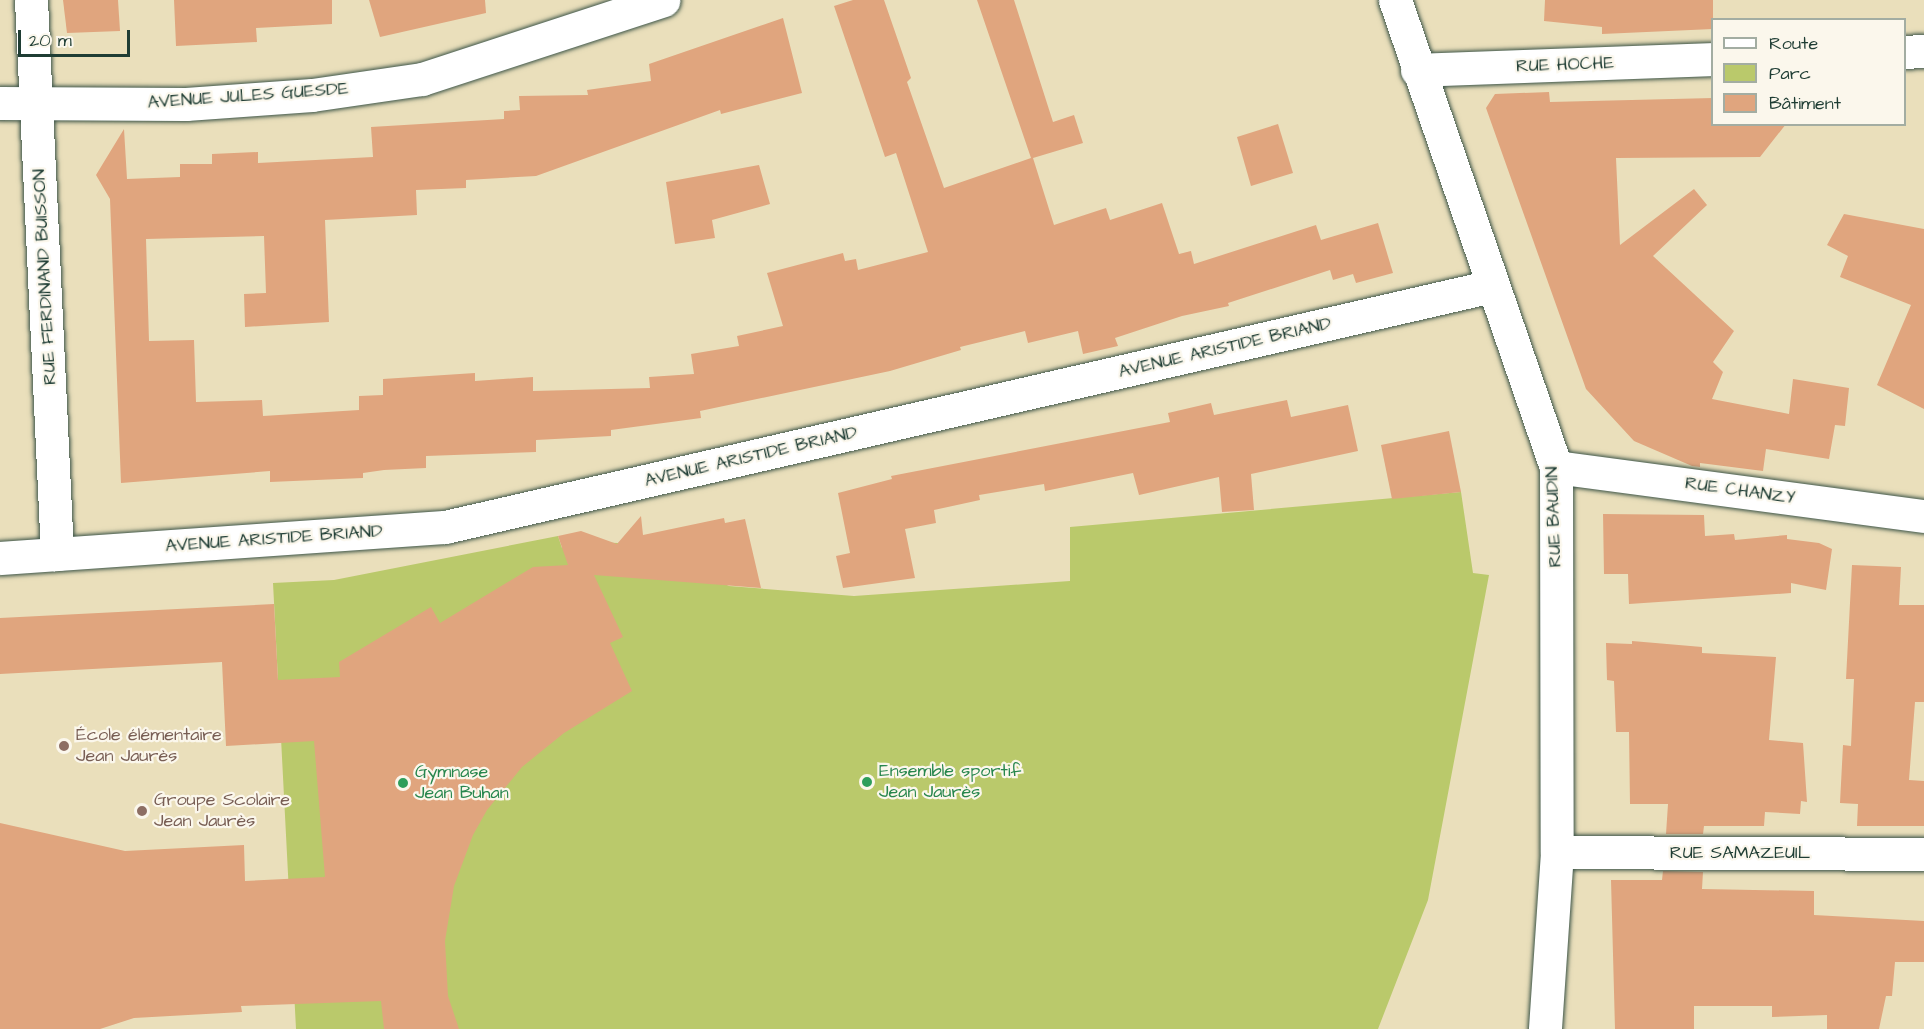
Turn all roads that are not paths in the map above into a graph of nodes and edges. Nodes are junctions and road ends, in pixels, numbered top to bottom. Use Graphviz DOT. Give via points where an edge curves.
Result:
graph roads {
  1 [pos="32,0"];
  2 [pos="663,0"];
  3 [pos="1395,0"];
  4 [pos="1924,51"];
  5 [pos="1906,52"];
  6 [pos="1711,59"];
  7 [pos="1417,70"];
  8 [pos="0,103"];
  9 [pos="36,103"];
  10 [pos="1492,286"];
  11 [pos="1556,467"];
  12 [pos="1924,516"];
  13 [pos="57,554"];
  14 [pos="0,558"];
  15 [pos="1557,852"];
  16 [pos="1924,854"];
  17 [pos="1545,1027"];
  1 -- 9 [label="street, RUE FERDINAND BUISSON"];
  2 -- 9 [label="street, AVENUE JULES GUESDE" via="422,79 312,95 186,104"];
  3 -- 7 [label="street, RUE BAUDIN"];
  4 -- 5 [label="street"];
  6 -- 7 [label="street, RUE HOCHE"];
  7 -- 10 [label="street, RUE BAUDIN"];
  8 -- 9 [label="street, AVENUE JULES GUESDE"];
  9 -- 13 [label="street, RUE FERDINAND BUISSON"];
  10 -- 11 [label="street, RUE BAUDIN"];
  10 -- 13 [label="street, AVENUE ARISTIDE BRIAND" via="445,527"];
  11 -- 12 [label="street, RUE CHANZY"];
  11 -- 15 [label="street, RUE BAUDIN"];
  13 -- 14 [label="street, AVENUE ARISTIDE BRIAND"];
  15 -- 16 [label="street, RUE SAMAZEUIL"];
  15 -- 17 [label="street, RUE BAUDIN"];
}
